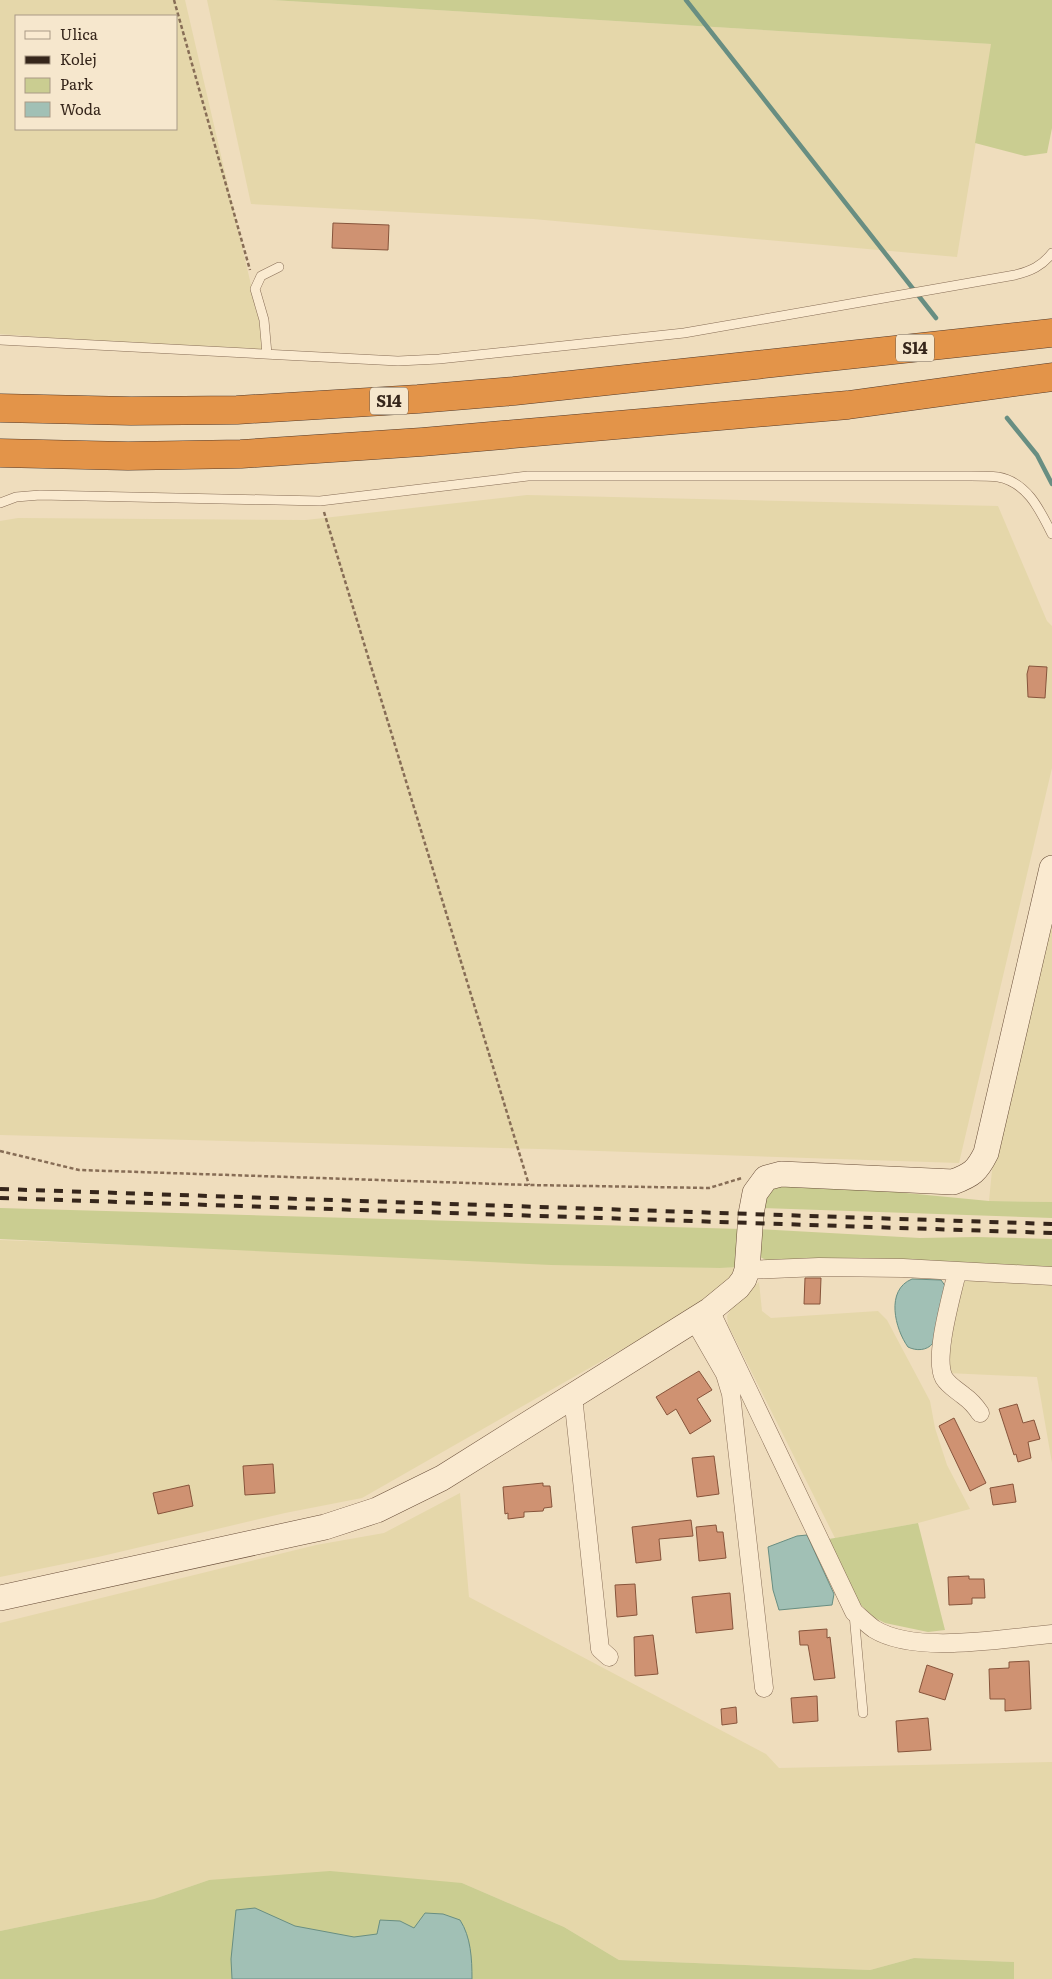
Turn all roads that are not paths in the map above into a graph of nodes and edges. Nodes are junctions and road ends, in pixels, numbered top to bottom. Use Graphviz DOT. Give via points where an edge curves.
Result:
graph roads {
  1 [pos="1052,253"];
  2 [pos="279,267"];
  3 [pos="1052,333"];
  4 [pos="0,340"];
  5 [pos="267,354"];
  6 [pos="1052,377"];
  7 [pos="0,408"];
  8 [pos="0,453"];
  9 [pos="0,503"];
  10 [pos="1052,534"];
  11 [pos="1052,868"];
  12 [pos="748,1270"];
  13 [pos="957,1272"];
  14 [pos="1052,1276"];
  15 [pos="702,1315"];
  16 [pos="573,1396"];
  17 [pos="980,1413"];
  18 [pos="0,1598"];
  19 [pos="854,1612"];
  20 [pos="1052,1634"];
  21 [pos="609,1657"];
  22 [pos="764,1688"];
  23 [pos="863,1713"];
  1 -- 5 [label="lane" via="1031,271 684,333 398,361"];
  2 -- 5 [label="lane" via="261,276 255,289 264,320"];
  3 -- 7 [label="highway, S14" via="409,400 131,412"];
  4 -- 5 [label="lane"];
  6 -- 8 [label="highway" via="848,405 422,442 232,454"];
  9 -- 10 [label="lane" via="40,495 320,501 528,476 971,476 1000,478 1023,488 1039,508"];
  11 -- 12 [label="street" via="997,1109 980,1166 970,1176 953,1182 781,1174 766,1178 758,1186 752,1207"];
  12 -- 13 [label="street" via="819,1267"];
  12 -- 15 [label="street" via="738,1287"];
  13 -- 14 [label="street"];
  13 -- 17 [label="street" via="944,1327 941,1366 950,1386 965,1396"];
  15 -- 16 [label="street"];
  15 -- 19 [label="street"];
  15 -- 22 [label="street" via="730,1388"];
  16 -- 18 [label="street" via="442,1478 364,1516 295,1535"];
  16 -- 21 [label="street" via="600,1648"];
  19 -- 20 [label="street" via="875,1629 920,1643"];
  19 -- 23 [label="lane"];
}
